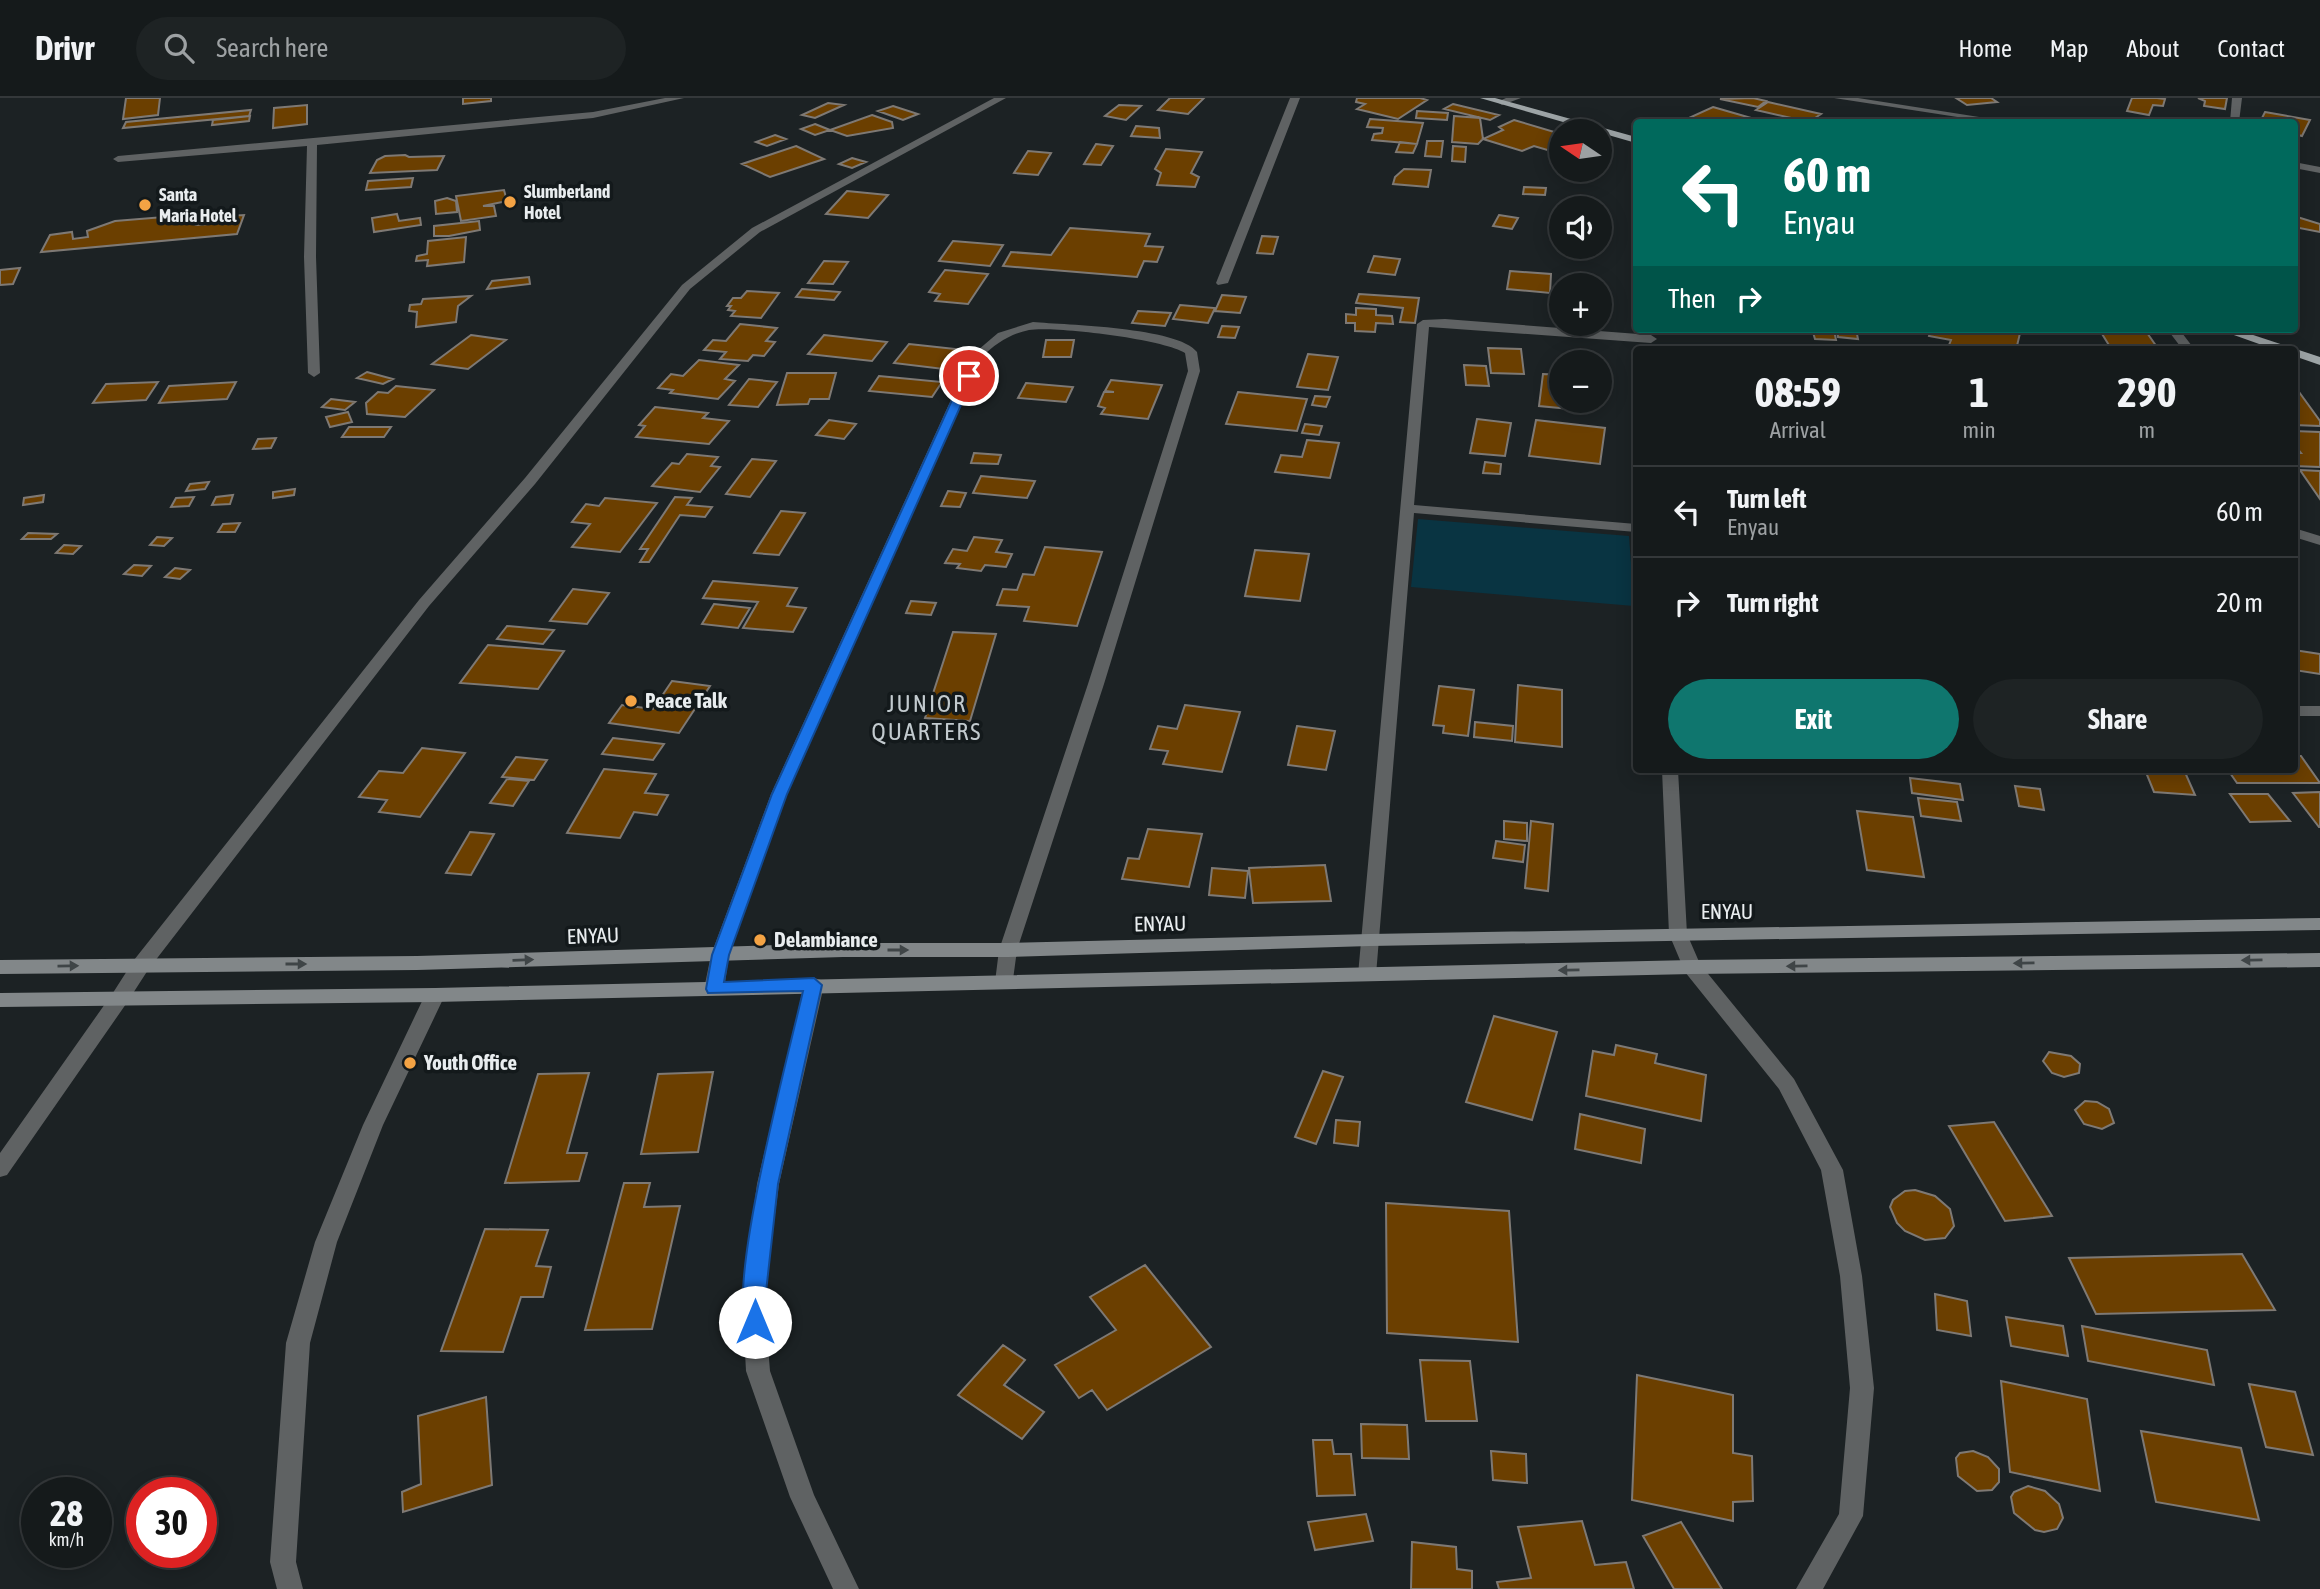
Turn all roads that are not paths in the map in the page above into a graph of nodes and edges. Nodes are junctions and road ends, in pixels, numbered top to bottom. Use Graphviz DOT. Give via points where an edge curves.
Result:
graph roads {
  1 [pos="679,98"];
  2 [pos="1001,98"];
  3 [pos="1296,98"];
  4 [pos="1485,98"];
  5 [pos="1516,98"];
  6 [pos="1839,98"];
  7 [pos="2236,98"];
  8 [pos="1502,102"];
  9 [pos="1985,119"];
  10 [pos="2235,119"];
  11 [pos="1633,139"];
  12 [pos="312,143"];
  13 [pos="118,159"];
  14 [pos="2298,167"];
  15 [pos="2320,170"];
  16 [pos="1222,283"];
  17 [pos="2235,333"];
  18 [pos="1650,339"];
  19 [pos="2276,346"];
  20 [pos="2298,353"];
  21 [pos="2320,360"];
  22 [pos="314,373"];
  23 [pos="1407,508"];
  24 [pos="1633,528"];
  25 [pos="2298,533"];
  26 [pos="2320,541"];
  27 [pos="2298,711"];
  28 [pos="2320,711"];
  29 [pos="1671,773"];
  30 [pos="2320,924"];
  31 [pos="1678,934"];
  32 [pos="1370,940"];
  33 [pos="1008,950"];
  34 [pos="720,955"];
  35 [pos="2320,960"];
  36 [pos="141,965"];
  37 [pos="0,967"];
  38 [pos="1692,967"];
  39 [pos="1367,975"];
  40 [pos="1006,982"];
  41 [pos="814,985"];
  42 [pos="714,989"];
  43 [pos="435,995"];
  44 [pos="119,999"];
  45 [pos="0,1000"];
  46 [pos="0,1169"];
  47 [pos="290,1589"];
  48 [pos="846,1589"];
  49 [pos="1809,1589"];
  1 -- 12 [label="street" via="568,118"];
  2 -- 36 [label="street" via="756,230 686,287 530,481 424,603"];
  3 -- 16 [label="street"];
  4 -- 8 [label="main road"];
  5 -- 8 [label="street"];
  6 -- 9 [label="street"];
  7 -- 10 [label="street"];
  8 -- 11 [label="main road"];
  12 -- 13 [label="street"];
  12 -- 22 [label="street"];
  14 -- 15 [label="street"];
  17 -- 19 [label="main road"];
  18 -- 23 [label="street" via="1423,324"];
  20 -- 21 [label="main road"];
  23 -- 24 [label="street"];
  23 -- 32 [label="street"];
  25 -- 26 [label="street"];
  27 -- 28 [label="street"];
  29 -- 31 [label="street"];
  30 -- 31 [label="street, ENYAU"];
  31 -- 32 [label="street, ENYAU"];
  31 -- 38 [label="street"];
  32 -- 33 [label="street, ENYAU"];
  32 -- 39 [label="street"];
  34 -- 33 [label="street, ENYAU, one-way"];
  33 -- 34 [label="street" via="1195,371 1188,348 1163,339 1033,326 993,339 977,356 779,794"];
  33 -- 40 [label="street"];
  36 -- 34 [label="street, ENYAU, one-way"];
  34 -- 42 [label="street"];
  35 -- 38 [label="street, one-way"];
  37 -- 36 [label="street, ENYAU, one-way"];
  36 -- 44 [label="street"];
  38 -- 39 [label="street, one-way"];
  38 -- 49 [label="street" via="1787,1084 1832,1170 1847,1249 1863,1388 1851,1516"];
  39 -- 40 [label="street"];
  40 -- 41 [label="street"];
  41 -- 42 [label="street"];
  41 -- 48 [label="street" via="768,1184 753,1297 758,1371 802,1497"];
  42 -- 43 [label="street"];
  43 -- 44 [label="street"];
  43 -- 47 [label="street" via="373,1125 326,1242 298,1343 284,1562"];
  44 -- 45 [label="street"];
  44 -- 46 [label="street"];
}
